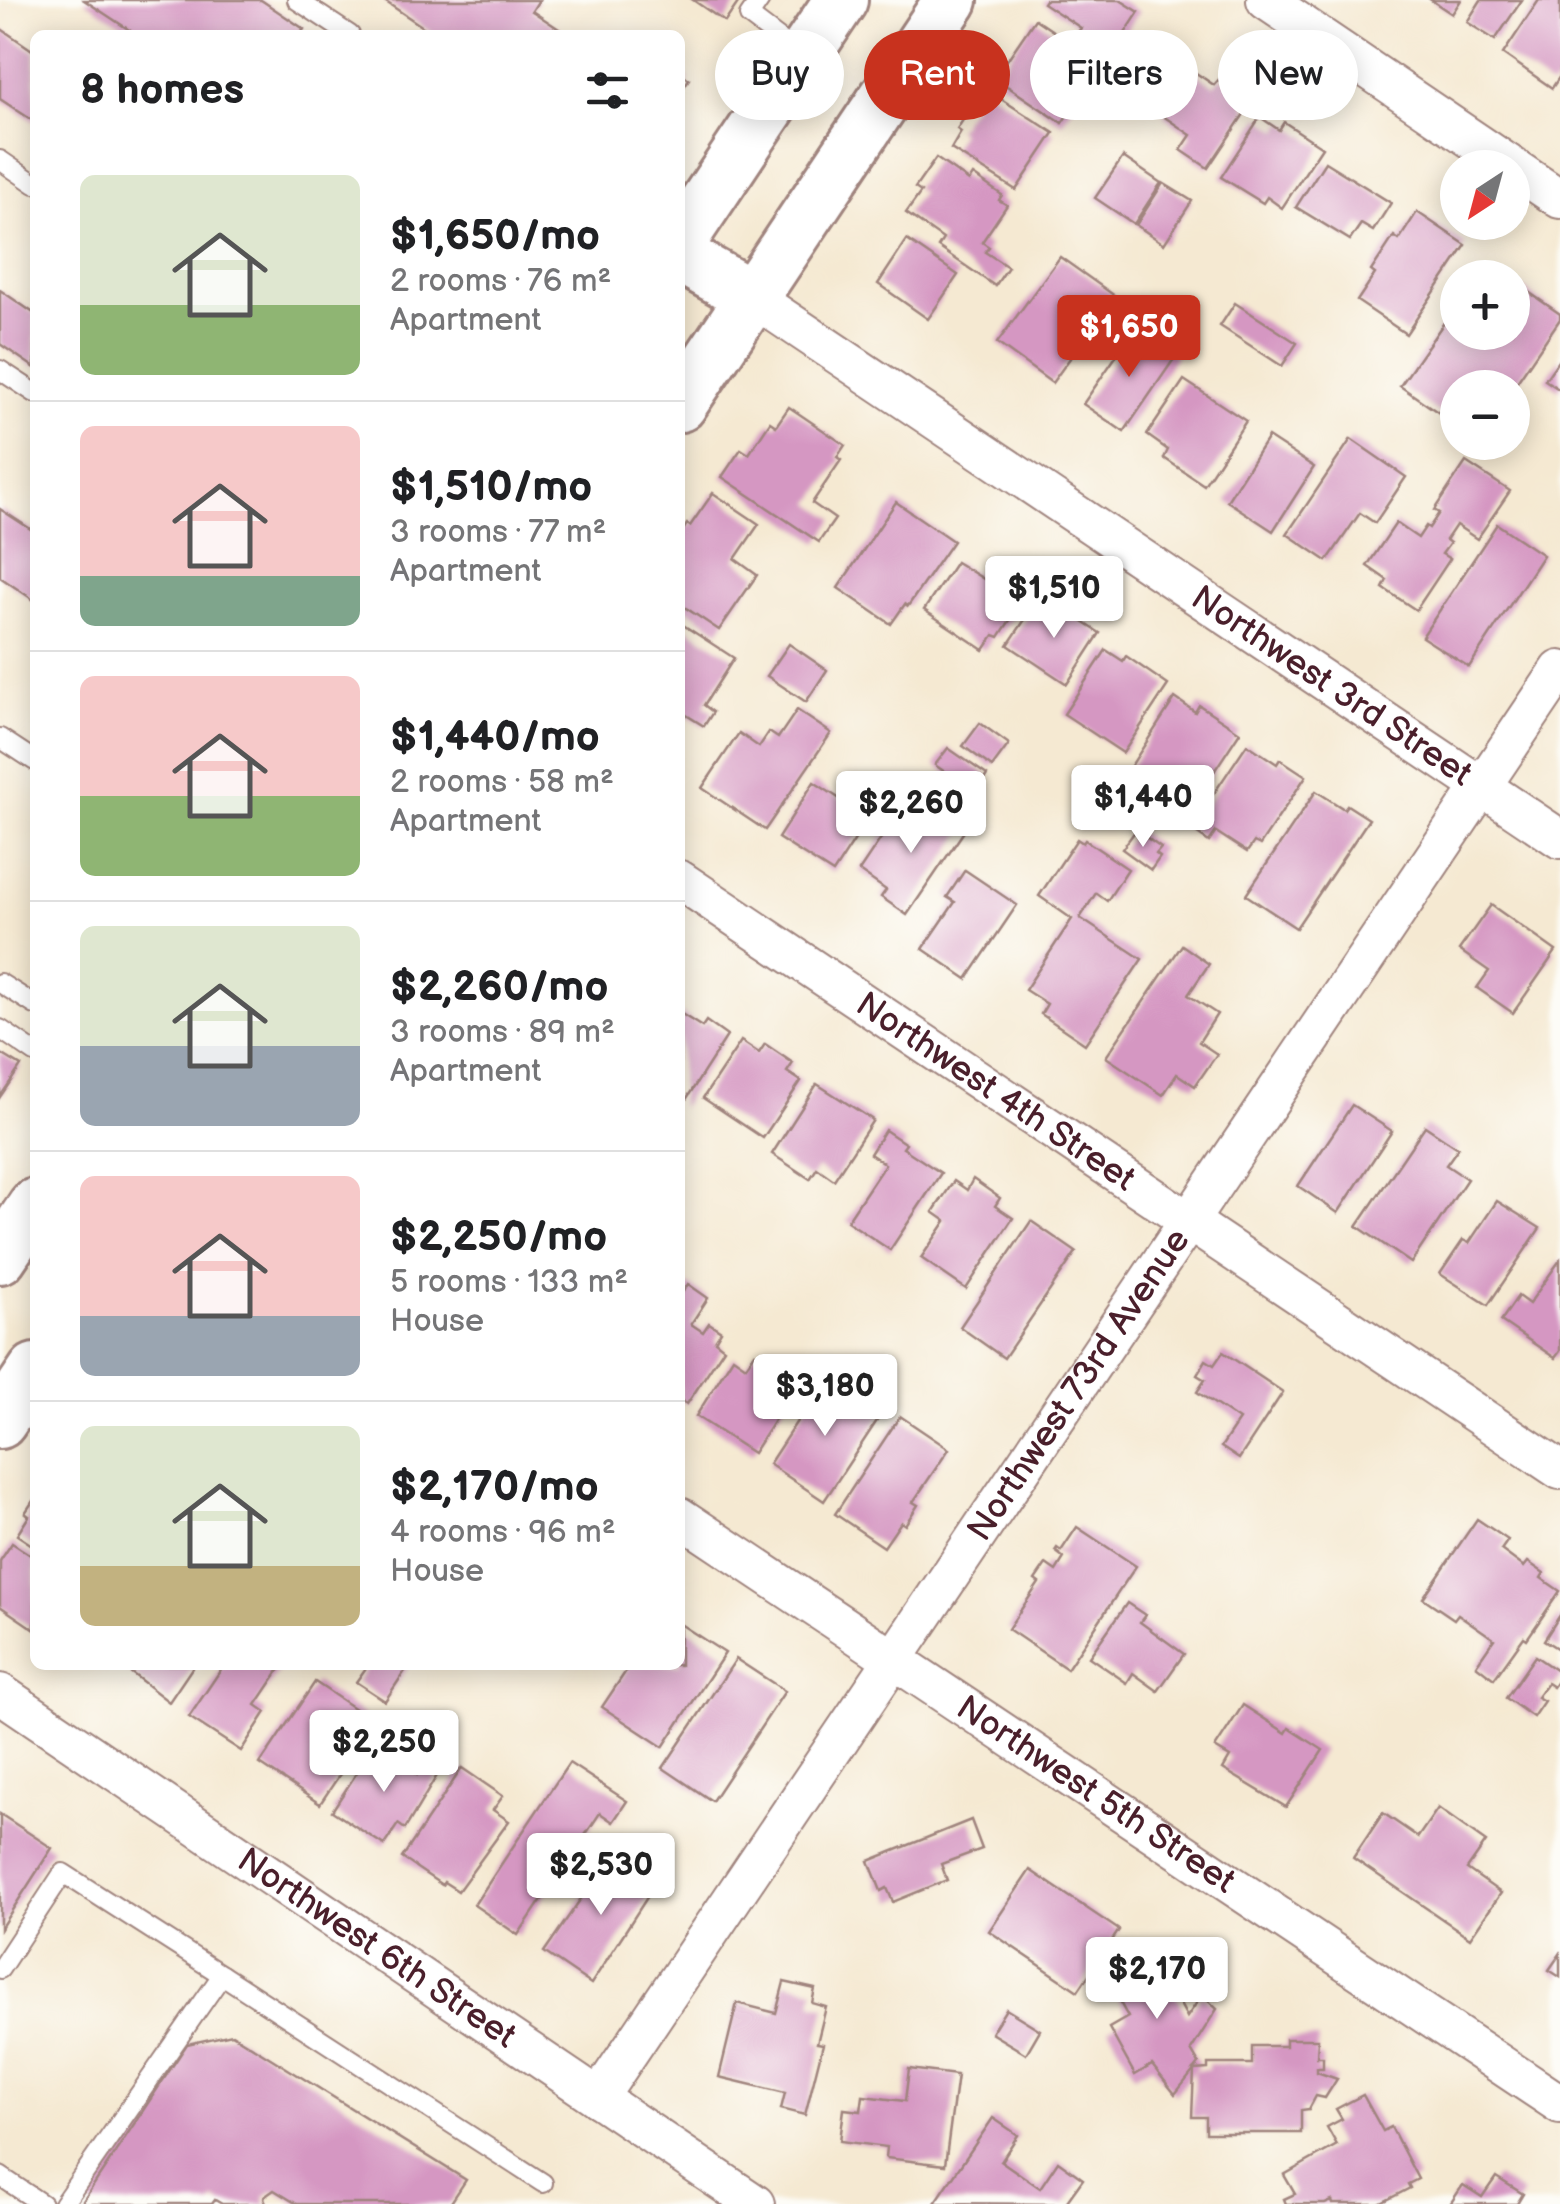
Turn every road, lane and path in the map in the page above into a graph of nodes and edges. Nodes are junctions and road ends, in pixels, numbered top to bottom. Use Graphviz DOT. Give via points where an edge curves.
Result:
graph roads {
  1 [pos="297,0"];
  2 [pos="841,0"];
  3 [pos="951,0"];
  4 [pos="1266,0"];
  5 [pos="748,8"];
  6 [pos="342,30"];
  7 [pos="773,30"];
  8 [pos="820,30"];
  9 [pos="760,120"];
  10 [pos="0,160"];
  11 [pos="30,181"];
  12 [pos="1560,199"];
  13 [pos="685,233"];
  14 [pos="685,259"];
  15 [pos="752,297"];
  16 [pos="0,370"];
  17 [pos="30,390"];
  18 [pos="685,398"];
  19 [pos="1560,670"];
  20 [pos="0,738"];
  21 [pos="30,757"];
  22 [pos="1482,786"];
  23 [pos="1560,838"];
  24 [pos="685,883"];
  25 [pos="0,983"];
  26 [pos="30,1002"];
  27 [pos="0,1029"];
  28 [pos="30,1049"];
  29 [pos="30,1213"];
  30 [pos="1188,1220"];
  31 [pos="0,1258"];
  32 [pos="30,1377"];
  33 [pos="0,1422"];
  34 [pos="1560,1470"];
  35 [pos="685,1519"];
  36 [pos="894,1660"];
  37 [pos="0,1693"];
  38 [pos="0,1968"];
  39 [pos="222,1975"];
  40 [pos="598,2098"];
  41 [pos="1560,2104"];
  42 [pos="0,2176"];
  43 [pos="542,2183"];
  44 [pos="42,2204"];
  45 [pos="64,2204"];
  46 [pos="756,2204"];
  1 -- 6 [label="lane"];
  2 -- 8 [label="main road"];
  3 -- 15 [label="main road"];
  4 -- 12 [label="street"];
  5 -- 7 [label="lane"];
  9 -- 13 [label="main road"];
  10 -- 11 [label="lane"];
  14 -- 15 [label="main road"];
  15 -- 18 [label="main road"];
  15 -- 22 [label="street, Northwest 3rd Street"];
  16 -- 17 [label="lane"];
  19 -- 22 [label="street, Northwest 73rd Avenue"];
  20 -- 21 [label="lane"];
  22 -- 23 [label="street, Northwest 3rd Street"];
  22 -- 30 [label="street, Northwest 73rd Avenue"];
  24 -- 30 [label="street, Northwest 4th Street"];
  25 -- 26 [label="lane"];
  27 -- 28 [label="lane"];
  29 -- 31 [label="main road"];
  30 -- 34 [label="street, Northwest 4th Street"];
  30 -- 36 [label="street, Northwest 73rd Avenue"];
  32 -- 33 [label="main road"];
  35 -- 36 [label="street, Northwest 5th Street"];
  36 -- 40 [label="street, Northwest 73rd Avenue"];
  36 -- 41 [label="street, Northwest 5th Street"];
  37 -- 40 [label="street, Northwest 6th Street"];
  38 -- 39 [label="lane" via="63,1873"];
  39 -- 43 [label="lane"];
  39 -- 45 [label="lane"];
  40 -- 46 [label="street, Northwest 6th Street"];
  42 -- 44 [label="lane"];
}
